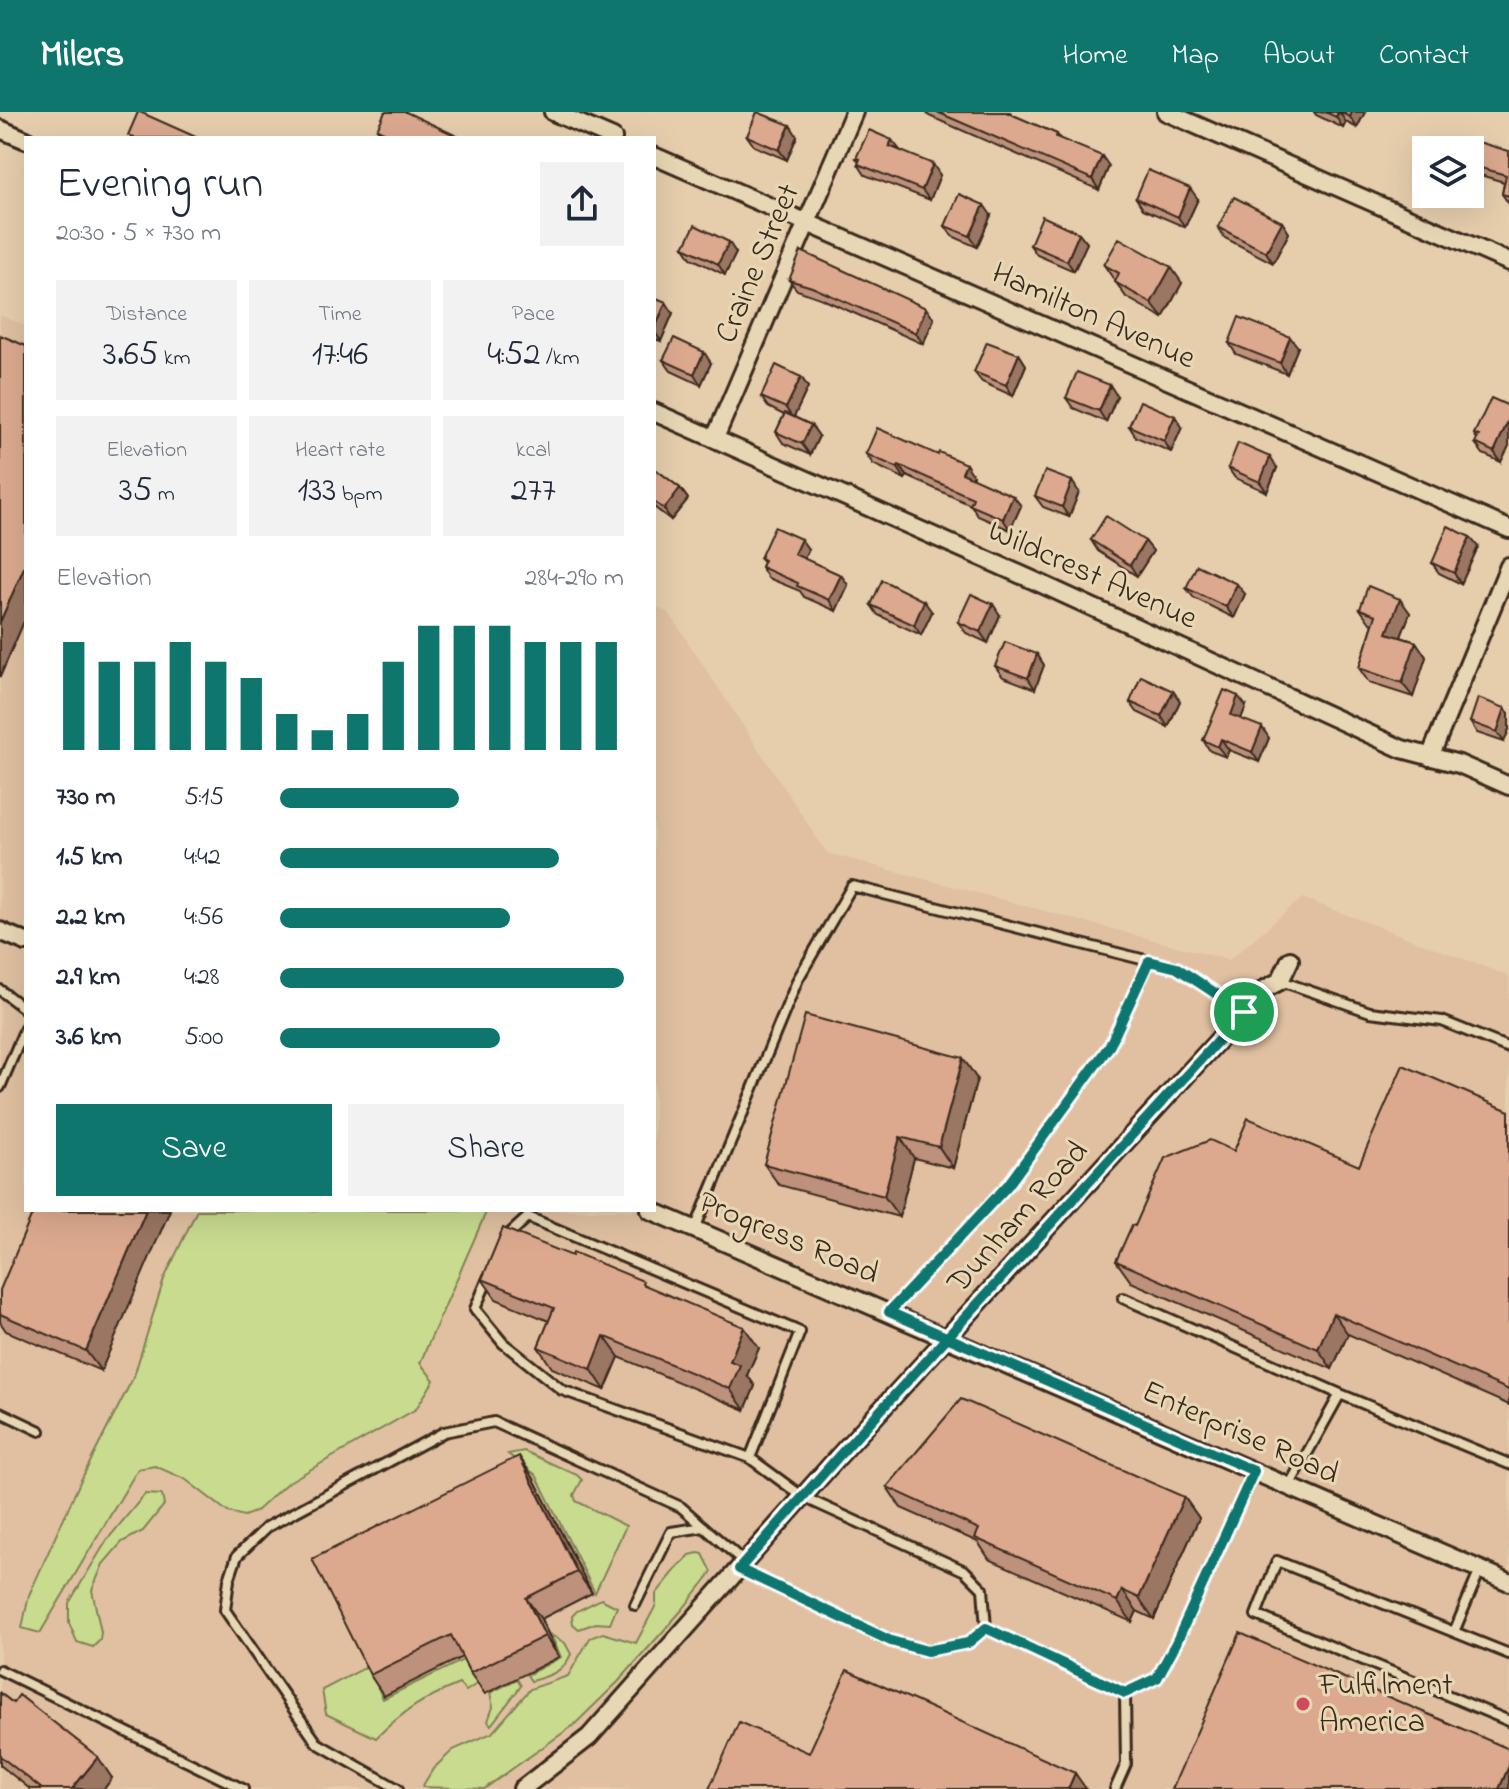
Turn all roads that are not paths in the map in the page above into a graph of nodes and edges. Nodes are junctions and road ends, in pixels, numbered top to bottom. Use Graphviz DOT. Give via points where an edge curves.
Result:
graph roads {
  1 [pos="553,112"];
  2 [pos="854,112"];
  3 [pos="1166,112"];
  4 [pos="0,129"];
  5 [pos="608,136"];
  6 [pos="24,139"];
  7 [pos="656,157"];
  8 [pos="807,223"];
  9 [pos="1509,262"];
  10 [pos="656,413"];
  11 [pos="715,438"];
  12 [pos="1509,529"];
  13 [pos="1509,566"];
  14 [pos="1430,757"];
  15 [pos="1509,786"];
  16 [pos="0,931"];
  17 [pos="24,941"];
  18 [pos="1290,960"];
  19 [pos="1149,961"];
  20 [pos="1280,981"];
  21 [pos="0,990"];
  22 [pos="24,1008"];
  23 [pos="1244,1012"];
  24 [pos="24,1031"];
  25 [pos="1509,1048"];
  26 [pos="0,1087"];
  27 [pos="655,1212"];
  28 [pos="695,1229"];
  29 [pos="498,1253"];
  30 [pos="493,1267"];
  31 [pos="1123,1298"];
  32 [pos="889,1312"];
  33 [pos="948,1338"];
  34 [pos="1340,1394"];
  35 [pos="0,1412"];
  36 [pos="40,1431"];
  37 [pos="750,1458"];
  38 [pos="1509,1464"];
  39 [pos="1254,1471"];
  40 [pos="1289,1486"];
  41 [pos="803,1497"];
  42 [pos="704,1527"];
  43 [pos="742,1566"];
  44 [pos="1480,1570"];
  45 [pos="1509,1582"];
  46 [pos="635,1605"];
  47 [pos="986,1628"];
  48 [pos="1454,1632"];
  49 [pos="1509,1654"];
  50 [pos="0,1670"];
  51 [pos="1125,1693"];
  52 [pos="1509,1721"];
  53 [pos="243,1789"];
  54 [pos="398,1789"];
  55 [pos="522,1789"];
  56 [pos="1115,1789"];
  1 -- 5 [label="street"];
  2 -- 8 [label="street, Craine Street"];
  3 -- 9 [label="street"];
  4 -- 6 [label="street"];
  7 -- 8 [label="street, Hamilton Avenue"];
  8 -- 11 [label="street, Craine Street"];
  8 -- 12 [label="street, Hamilton Avenue"];
  10 -- 11 [label="street, Wildcrest Avenue"];
  11 -- 14 [label="street, Wildcrest Avenue" via="1402,749"];
  13 -- 14 [label="street"];
  14 -- 15 [label="street, Wildcrest Avenue"];
  16 -- 17 [label="street"];
  18 -- 20 [label="street, Dunham Road"];
  19 -- 23 [label="lane" via="1177,968"];
  19 -- 28 [label="lane" via="852,886 798,979"];
  19 -- 32 [label="lane" via="1110,1045 1008,1185"];
  20 -- 23 [label="street, Dunham Road"];
  20 -- 25 [label="lane" via="1370,1012 1442,1021"];
  21 -- 22 [label="lane"];
  23 -- 33 [label="street, Dunham Road"];
  24 -- 26 [label="lane"];
  27 -- 28 [label="street, Progress Road"];
  28 -- 32 [label="street, Progress Road"];
  29 -- 37 [label="lane" via="504,1239 528,1217 800,1332"];
  30 -- 37 [label="lane" via="475,1309 503,1343 562,1390"];
  31 -- 34 [label="lane"];
  32 -- 33 [label="street, Progress Road"];
  33 -- 39 [label="street, Enterprise Road"];
  33 -- 41 [label="street, Dunham Road"];
  34 -- 38 [label="lane"];
  34 -- 40 [label="lane"];
  35 -- 36 [label="lane"];
  37 -- 41 [label="lane"];
  39 -- 40 [label="street, Enterprise Road"];
  39 -- 51 [label="lane" via="1157,1678"];
  40 -- 44 [label="street, Enterprise Road"];
  41 -- 43 [label="street, Dunham Road"];
  41 -- 47 [label="lane" via="965,1571 983,1589"];
  42 -- 43 [label="lane"];
  42 -- 46 [label="lane" via="671,1532"];
  42 -- 54 [label="lane" via="681,1507 494,1422 444,1432 252,1539 237,1556 225,1610 317,1743"];
  43 -- 47 [label="lane" via="891,1641 927,1651 968,1643"];
  43 -- 55 [label="street, Dunham Road" via="589,1737"];
  44 -- 45 [label="street, Enterprise Road"];
  44 -- 48 [label="lane"];
  47 -- 51 [label="lane"];
  48 -- 49 [label="lane"];
  48 -- 52 [label="lane" via="1277,1561 1256,1615"];
  50 -- 53 [label="lane"];
  51 -- 56 [label="lane" via="1126,1764"];
}
